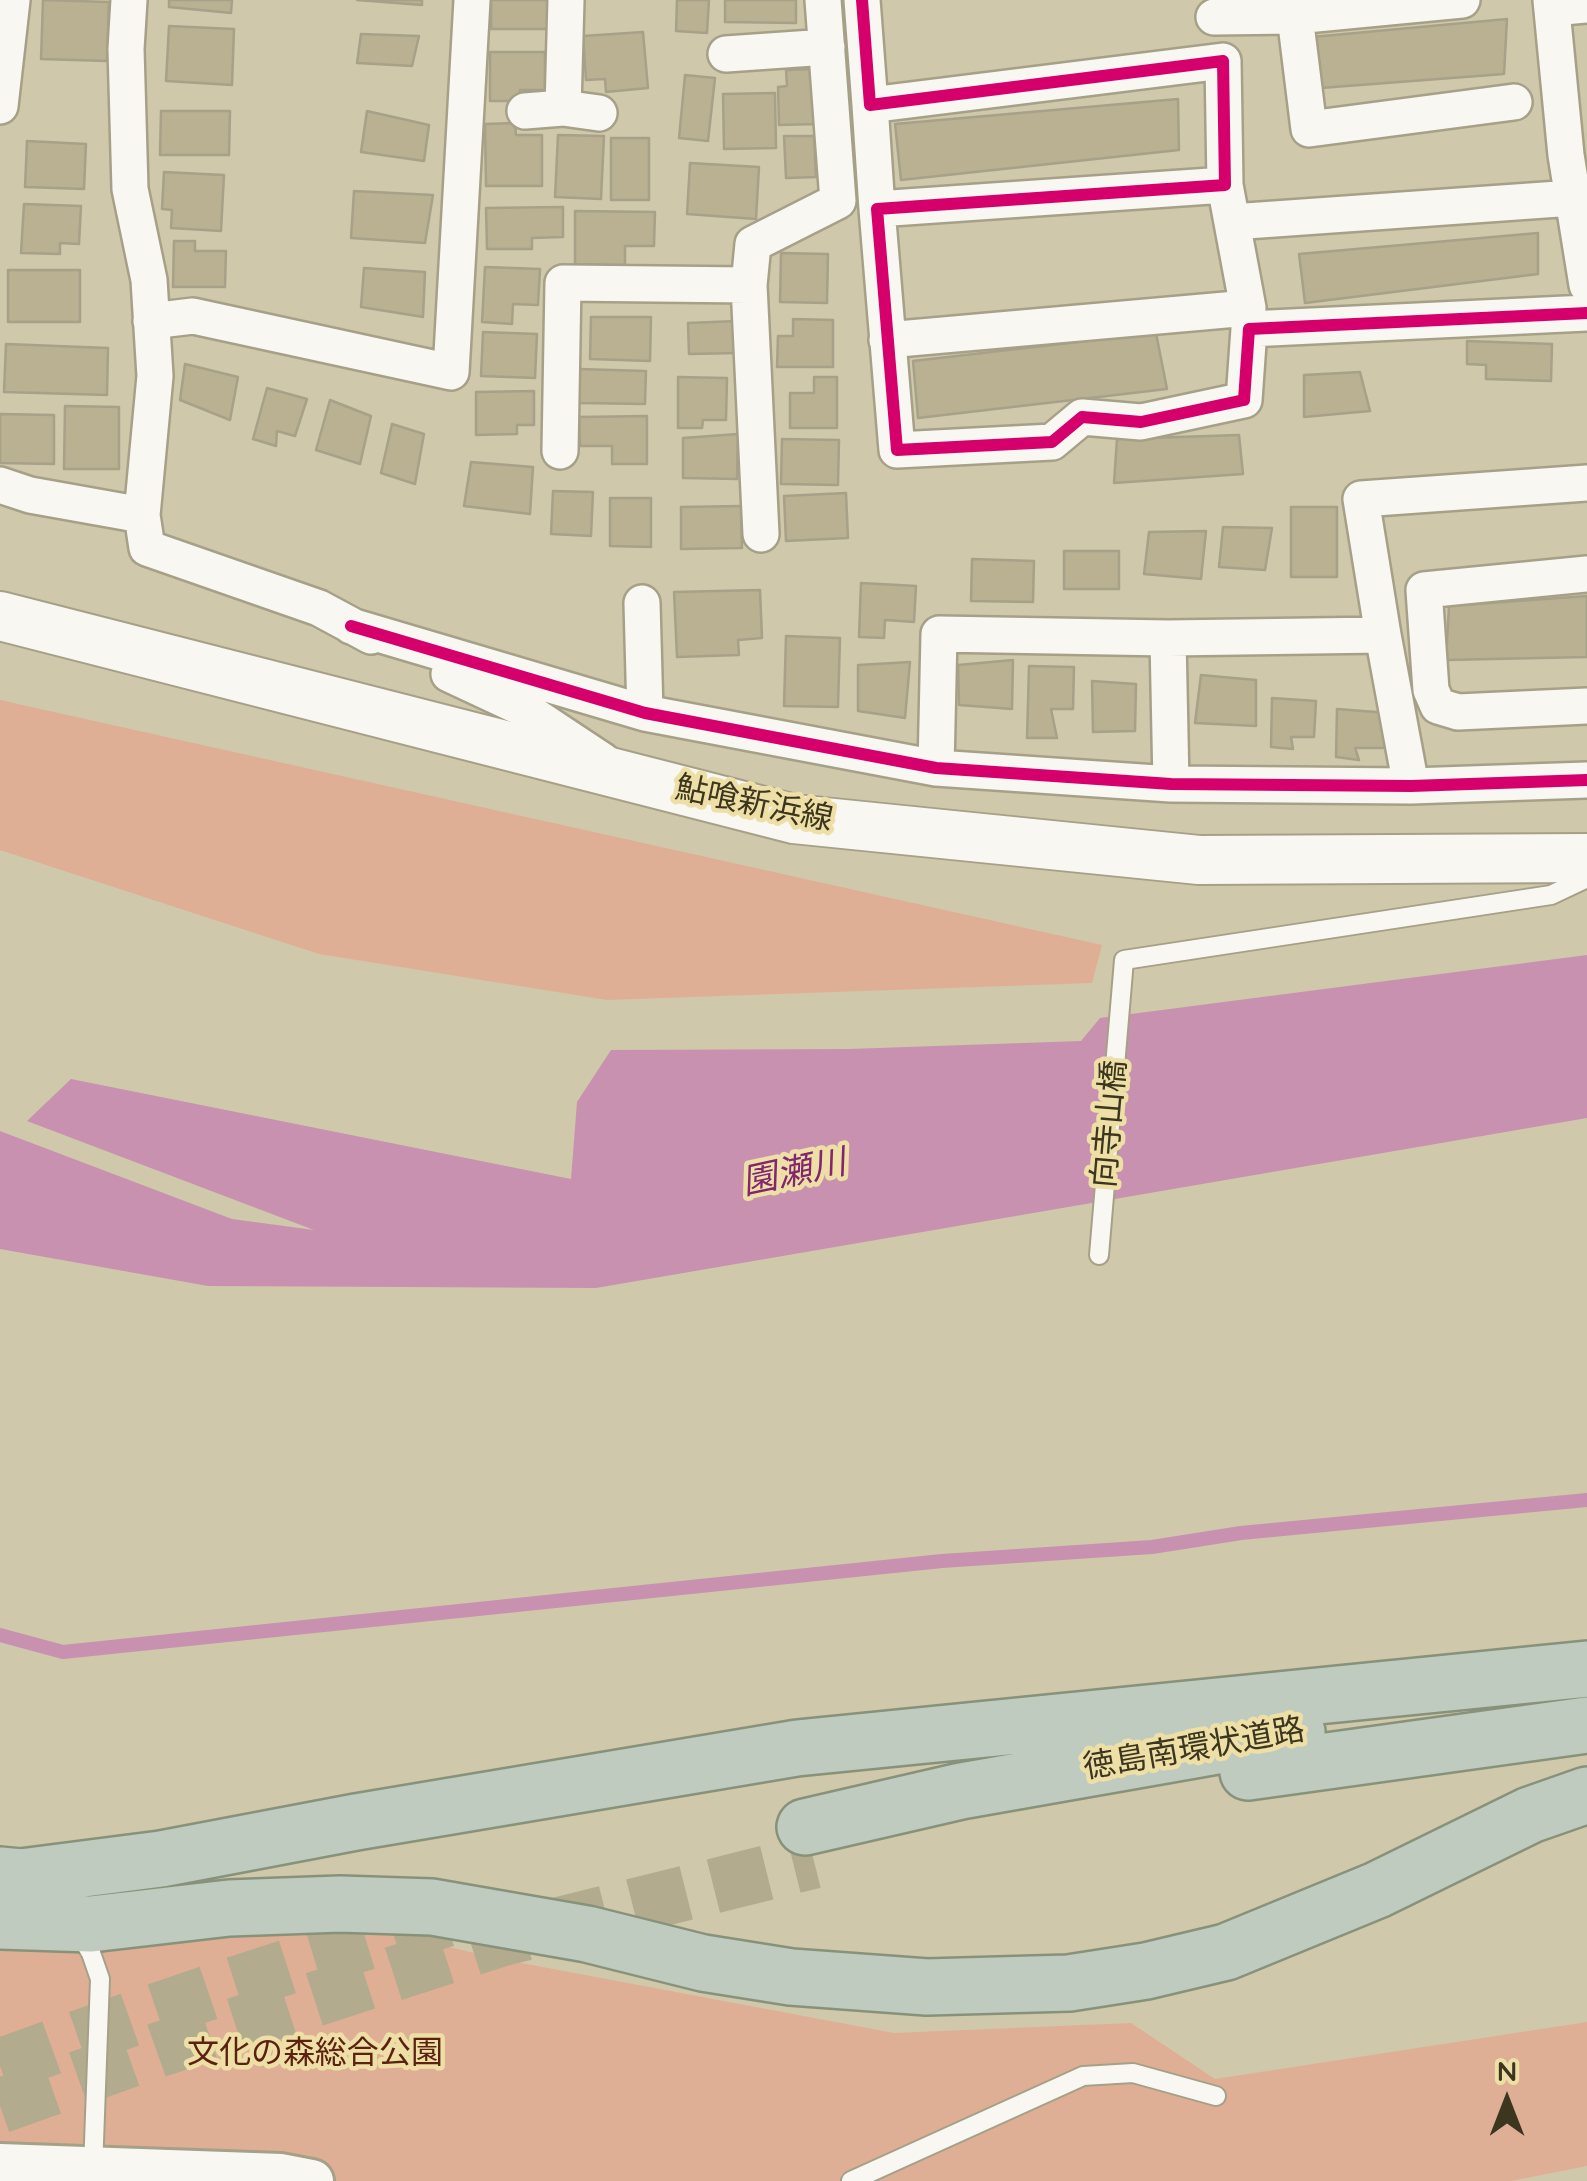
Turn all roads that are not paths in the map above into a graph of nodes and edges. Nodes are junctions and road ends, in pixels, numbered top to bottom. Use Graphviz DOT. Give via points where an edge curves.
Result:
graph roads {
  1 [pos="12,0"];
  2 [pos="130,0"];
  3 [pos="472,0"];
  4 [pos="566,0"];
  5 [pos="823,0"];
  6 [pos="862,0"];
  7 [pos="1462,0"];
  8 [pos="1564,4"];
  9 [pos="1212,8"];
  10 [pos="1294,16"];
  11 [pos="826,46"];
  12 [pos="726,54"];
  13 [pos="1224,61"];
  14 [pos="1514,102"];
  15 [pos="870,105"];
  16 [pos="0,106"];
  17 [pos="562,108"];
  18 [pos="524,110"];
  19 [pos="599,113"];
  20 [pos="1225,185"];
  21 [pos="1573,198"];
  22 [pos="878,209"];
  23 [pos="1232,222"];
  24 [pos="749,285"];
  25 [pos="1587,285"];
  26 [pos="1587,313"];
  27 [pos="1248,318"];
  28 [pos="151,321"];
  29 [pos="886,340"];
  30 [pos="560,451"];
  31 [pos="1587,483"];
  32 [pos="0,485"];
  33 [pos="142,515"];
  34 [pos="761,534"];
  35 [pos="1587,574"];
  36 [pos="642,603"];
  37 [pos="0,616"];
  38 [pos="351,626"];
  39 [pos="1383,635"];
  40 [pos="1168,638"];
  41 [pos="1587,706"];
  42 [pos="645,713"];
  43 [pos="936,768"];
  44 [pos="624,775"];
  45 [pos="1587,780"];
  46 [pos="1172,784"];
  47 [pos="1411,786"];
  48 [pos="1587,858"];
  49 [pos="1587,878"];
  50 [pos="1098,1256"];
  51 [pos="1587,1669"];
  52 [pos="1587,1689"];
  53 [pos="1587,1725"];
  54 [pos="1587,1795"];
  55 [pos="0,1876"];
  56 [pos="0,1922"];
  57 [pos="1216,2096"];
  58 [pos="0,2166"];
  59 [pos="94,2169"];
  60 [pos="312,2181"];
  61 [pos="851,2181"];
  1 -- 16 [label="street"];
  2 -- 28 [label="street" via="130,188"];
  3 -- 28 [label="street" via="451,372 193,316"];
  4 -- 17 [label="street"];
  5 -- 11 [label="street"];
  6 -- 15 [label="street"];
  7 -- 10 [label="street"];
  8 -- 21 [label="street"];
  9 -- 10 [label="street"];
  9 -- 13 [label="street"];
  10 -- 14 [label="street" via="1308,129"];
  11 -- 12 [label="street"];
  11 -- 24 [label="street" via="838,201 753,244"];
  13 -- 15 [label="street"];
  13 -- 20 [label="street"];
  15 -- 22 [label="street"];
  17 -- 18 [label="street"];
  17 -- 19 [label="street"];
  20 -- 22 [label="street"];
  20 -- 23 [label="street"];
  21 -- 23 [label="street"];
  21 -- 25 [label="street"];
  22 -- 29 [label="street"];
  23 -- 27 [label="street"];
  24 -- 30 [label="street" via="563,284"];
  24 -- 34 [label="street"];
  26 -- 27 [label="street"];
  27 -- 29 [label="street"];
  27 -- 29 [label="street" via="1244,400 1141,422 1082,417 1052,442 897,450"];
  28 -- 33 [label="street" via="155,376"];
  31 -- 39 [label="street" via="1361,499"];
  32 -- 33 [label="street"];
  33 -- 38 [label="street" via="147,548 320,608"];
  35 -- 41 [label="street" via="1424,590 1430,690 1438,706 1458,712"];
  36 -- 42 [label="street"];
  37 -- 44 [label="main road, 鮎喰新浜線"];
  38 -- 42 [label="street"];
  38 -- 44 [label="street" via="526,710"];
  39 -- 40 [label="street"];
  39 -- 47 [label="street"];
  40 -- 43 [label="street" via="939,634"];
  40 -- 46 [label="street"];
  42 -- 43 [label="street"];
  43 -- 46 [label="street"];
  44 -- 48 [label="main road, 鮎喰新浜線" via="794,819 1199,860"];
  45 -- 47 [label="street"];
  46 -- 47 [label="street"];
  49 -- 50 [label="lane, 向寺山橋" via="1551,895 1124,960"];
  51 -- 55 [label="highway" via="796,1748 161,1859"];
  52 -- 53 [label="highway, 徳島南環状道路" via="961,1791 809,1844 1295,1764"];
  54 -- 56 [label="highway" via="1530,1814 1361,1898 1226,1952 1069,1983 927,1987 791,1977 432,1907 340,1904 91,1924"];
  56 -- 59 [label="lane" via="60,1924 82,1936 91,1953 100,1980"];
  57 -- 61 [label="lane" via="1134,2073 1083,2076"];
  58 -- 59 [label="street"];
  59 -- 60 [label="street"];
}
